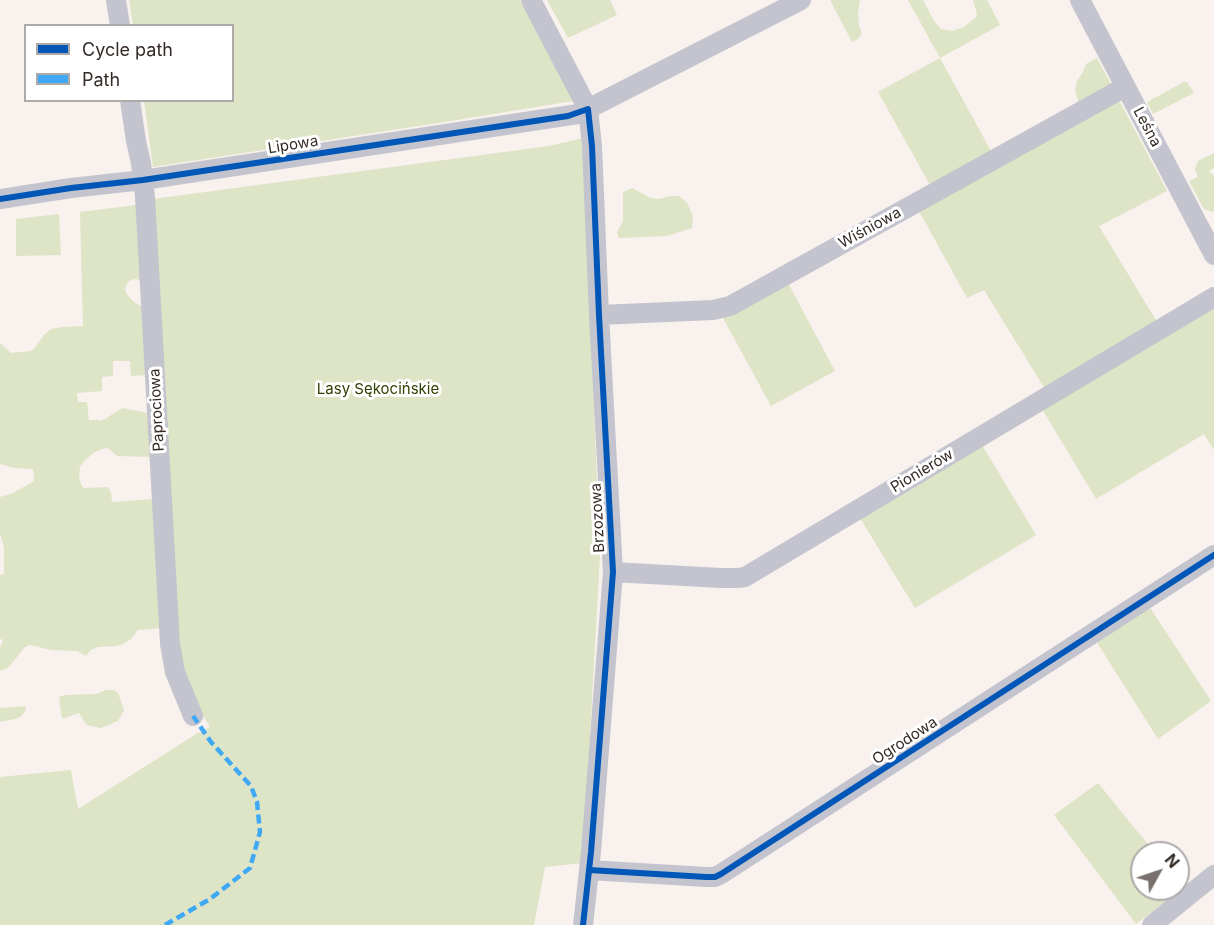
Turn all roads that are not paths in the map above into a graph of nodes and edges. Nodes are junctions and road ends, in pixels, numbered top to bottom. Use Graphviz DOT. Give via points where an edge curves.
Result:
graph roads {
  1 [pos="116,0"];
  2 [pos="531,0"];
  3 [pos="801,0"];
  4 [pos="1080,0"];
  5 [pos="120,24"];
  6 [pos="1125,87"];
  7 [pos="130,102"];
  8 [pos="588,110"];
  9 [pos="143,180"];
  10 [pos="0,199"];
  11 [pos="1214,255"];
  12 [pos="1214,297"];
  13 [pos="598,315"];
  14 [pos="1214,555"];
  15 [pos="613,572"];
  16 [pos="193,716"];
  17 [pos="589,870"];
  18 [pos="1214,875"];
  19 [pos="583,925"];
  20 [pos="1152,925"];
  1 -- 5 [label="street"];
  2 -- 8 [label="street, Brzozowa"];
  3 -- 8 [label="street, Lipowa"];
  4 -- 6 [label="street, Leśna"];
  6 -- 11 [label="street, Leśna"];
  6 -- 13 [label="street, Wiśniowa" via="730,306"];
  7 -- 9 [label="street, Paprociowa"];
  8 -- 9 [label="street, Lipowa"];
  8 -- 13 [label="street, Brzozowa"];
  9 -- 10 [label="street, Lipowa"];
  9 -- 16 [label="street, Paprociowa" via="170,644 175,672"];
  12 -- 15 [label="street, Pionierów" via="745,577"];
  13 -- 15 [label="street, Brzozowa"];
  14 -- 17 [label="street, Ogrodowa" via="721,874 706,877"];
  15 -- 17 [label="street, Brzozowa"];
  17 -- 19 [label="street, Brzozowa"];
  18 -- 20 [label="street"];
}
